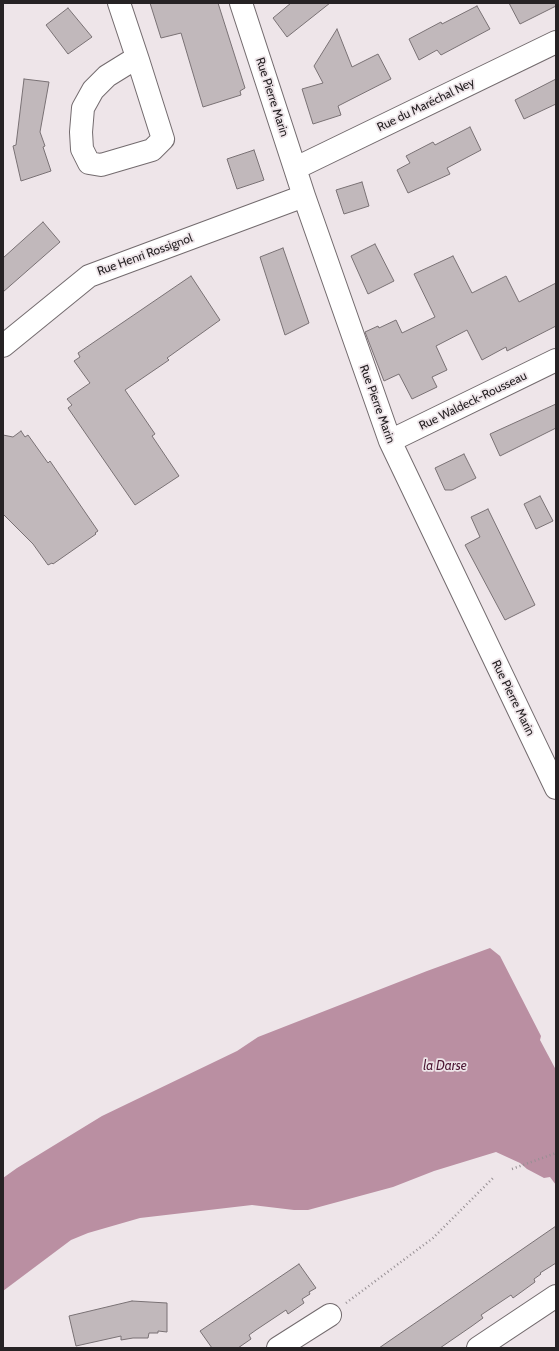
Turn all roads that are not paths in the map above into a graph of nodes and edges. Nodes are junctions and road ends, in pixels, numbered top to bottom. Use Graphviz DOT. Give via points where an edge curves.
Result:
graph roads {
  1 [pos="119,3"];
  2 [pos="241,3"];
  3 [pos="556,42"];
  4 [pos="138,60"];
  5 [pos="296,168"];
  6 [pos="304,196"];
  7 [pos="3,346"];
  8 [pos="556,360"];
  9 [pos="390,441"];
  10 [pos="556,788"];
  11 [pos="556,1296"];
  12 [pos="330,1315"];
  13 [pos="278,1348"];
  14 [pos="478,1348"];
  1 -- 4 [label="street"];
  2 -- 5 [label="street, Rue Pierre Marin"];
  3 -- 5 [label="street, Rue du Maréchal Ney"];
  4 -- 4 [label="street" via="107,76 93,90 83,108 80,132 82,149 89,163 101,165 152,150 163,139"];
  5 -- 6 [label="street, Rue Pierre Marin"];
  6 -- 7 [label="street, Rue Henri Rossignol" via="89,276"];
  6 -- 9 [label="street, Rue Pierre Marin"];
  8 -- 9 [label="street, Rue Waldeck-Rousseau"];
  9 -- 10 [label="street, Rue Pierre Marin"];
  11 -- 14 [label="street"];
  12 -- 13 [label="street"];
}
